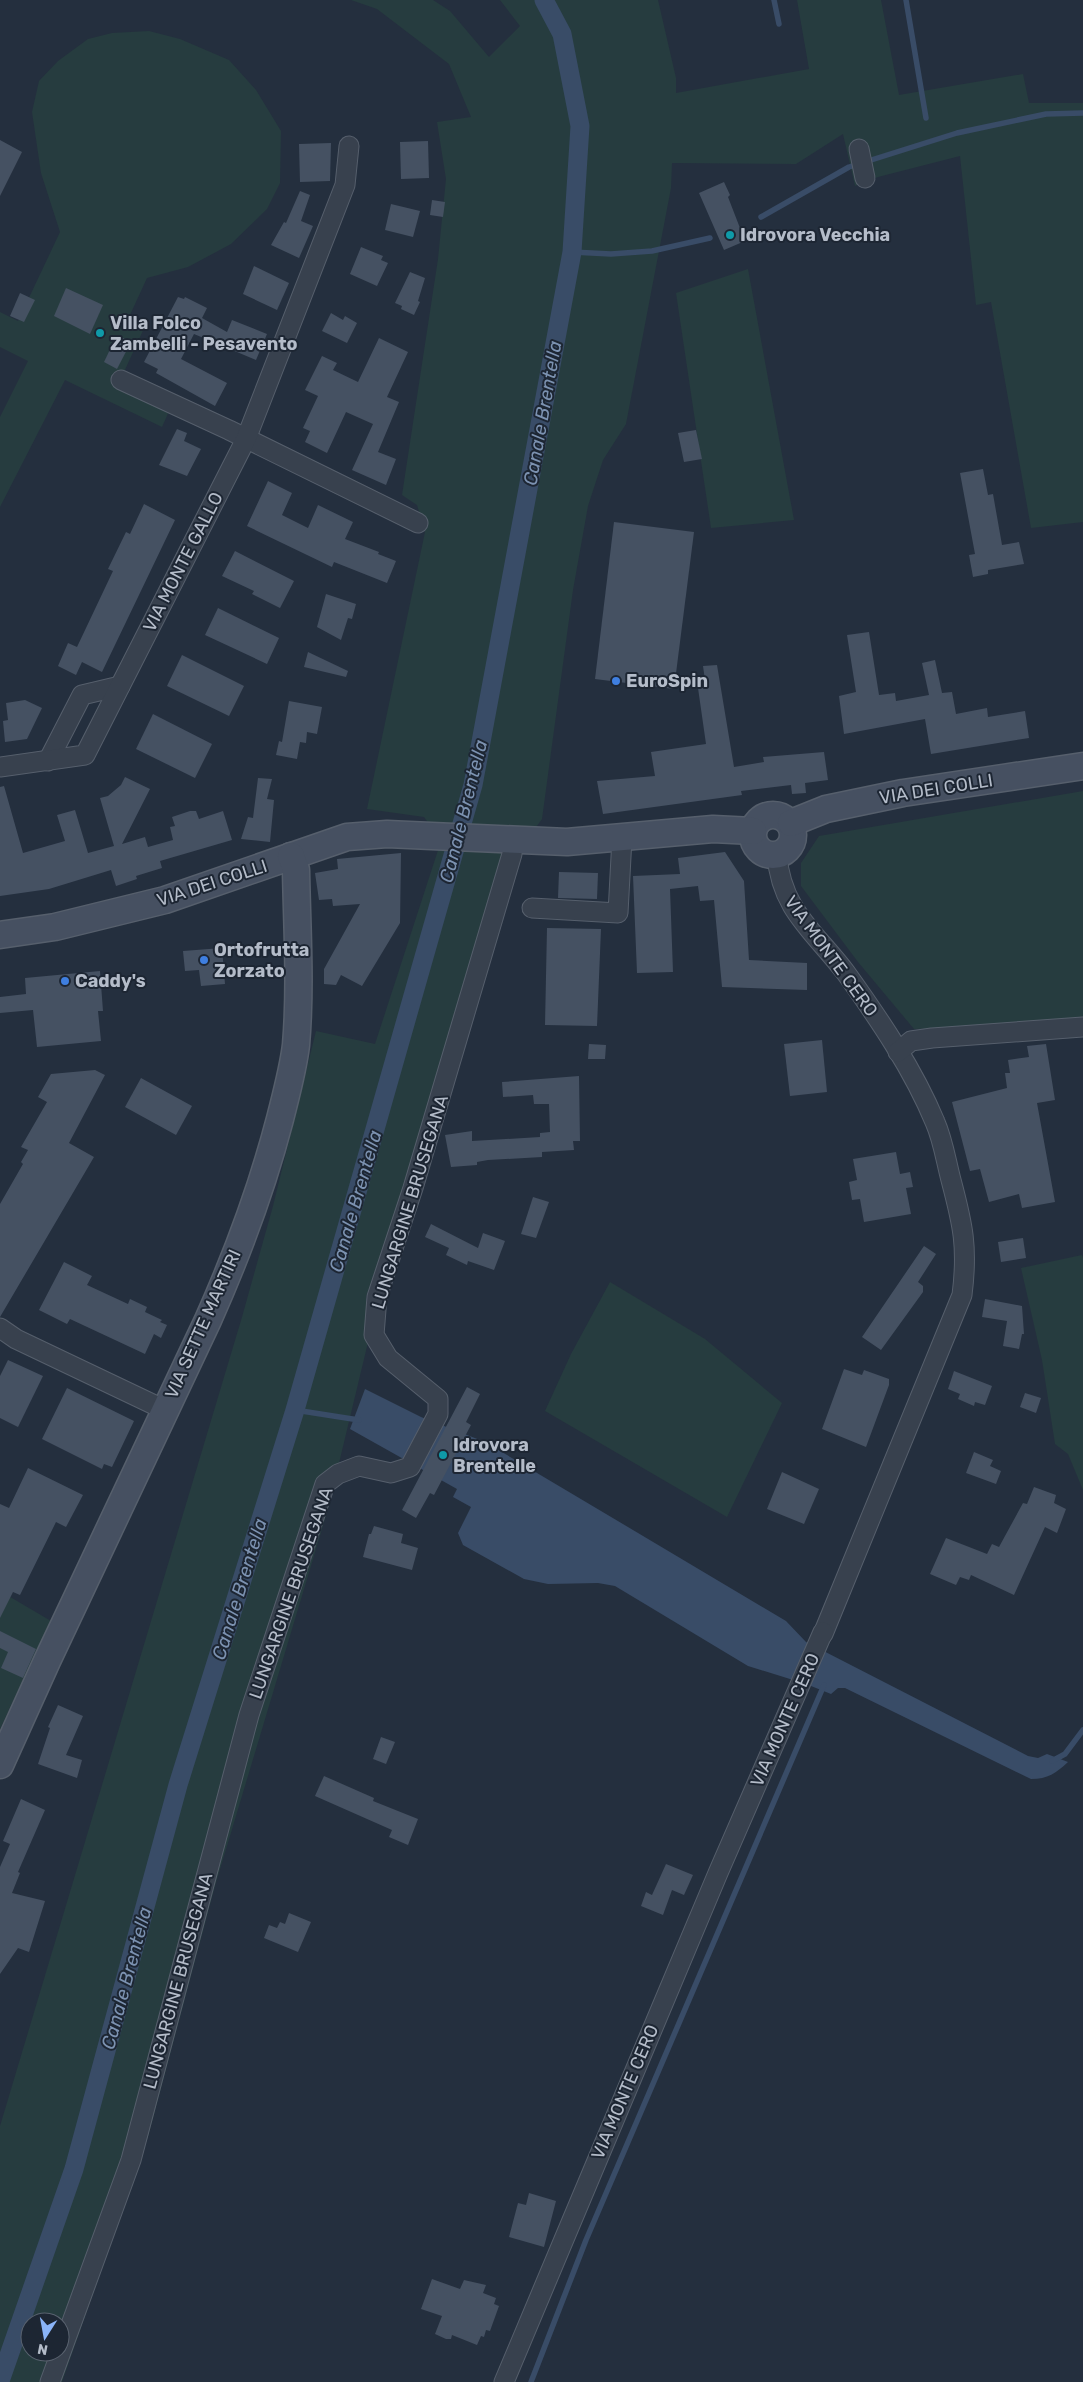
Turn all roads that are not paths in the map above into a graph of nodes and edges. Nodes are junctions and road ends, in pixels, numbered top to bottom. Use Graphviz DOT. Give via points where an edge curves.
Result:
graph roads {
  1 [pos="349,146"];
  2 [pos="859,149"];
  3 [pos="865,178"];
  4 [pos="121,380"];
  5 [pos="246,439"];
  6 [pos="418,523"];
  7 [pos="120,686"];
  8 [pos="48,761"];
  9 [pos="1083,766"];
  10 [pos="0,768"];
  11 [pos="791,823"];
  12 [pos="753,831"];
  13 [pos="622,838"];
  14 [pos="508,841"];
  15 [pos="777,855"];
  16 [pos="291,856"];
  17 [pos="532,908"];
  18 [pos="0,935"];
  19 [pos="1083,1027"];
  20 [pos="898,1052"];
  21 [pos="0,1328"];
  22 [pos="165,1410"];
  23 [pos="0,1765"];
  24 [pos="50,2382"];
  25 [pos="504,2382"];
  1 -- 5 [label="street, VIA MONTE GALLO" via="345,186"];
  2 -- 3 [label="street"];
  4 -- 5 [label="street"];
  5 -- 6 [label="street"];
  5 -- 7 [label="street, VIA MONTE GALLO"];
  7 -- 8 [label="street" via="82,696"];
  7 -- 8 [label="street, VIA MONTE GALLO" via="85,755"];
  8 -- 10 [label="street, VIA MONTE GALLO"];
  9 -- 11 [label="main road, VIA DEI COLLI" via="893,795 826,809"];
  11 -- 12 [label="main road" via="777,814 769,814 757,821"];
  11 -- 15 [label="main road" via="792,843"];
  12 -- 13 [label="main road" via="713,829"];
  12 -- 15 [label="main road" via="759,849"];
  13 -- 14 [label="main road" via="567,842"];
  13 -- 17 [label="street" via="618,913"];
  14 -- 16 [label="main road, VIA DEI COLLI" via="386,834 347,837"];
  14 -- 24 [label="street, LUNGARGINE BRUSEGANA" via="512,854 413,1188 377,1297 374,1335 388,1358 438,1398 438,1414 410,1467 390,1473 359,1466 338,1474 325,1484 249,1715 131,2160"];
  15 -- 20 [label="street, VIA MONTE CERO" via="783,891 814,936 845,972"];
  16 -- 18 [label="main road, VIA DEI COLLI" via="165,900 55,926"];
  16 -- 22 [label="main road, VIA SETTE MARTIRI" via="296,870 299,991 296,1046 289,1084 256,1198 226,1278"];
  19 -- 20 [label="street" via="932,1038 911,1041"];
  20 -- 25 [label="street, VIA MONTE CERO" via="936,1123 964,1229 962,1295 823,1634 714,1882"];
  21 -- 22 [label="street" via="16,1339"];
  22 -- 23 [label="main road, VIA SETTE MARTIRI"];
}
